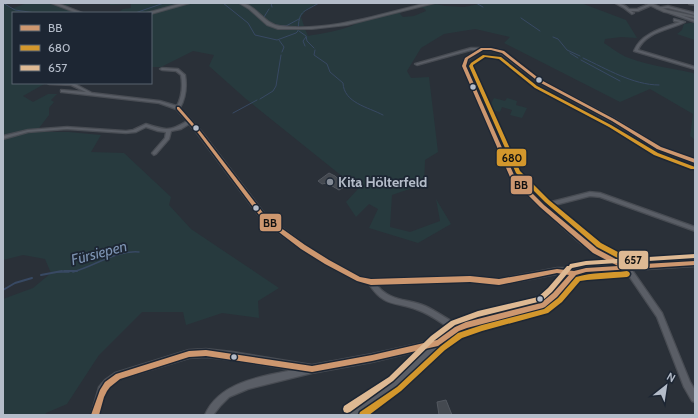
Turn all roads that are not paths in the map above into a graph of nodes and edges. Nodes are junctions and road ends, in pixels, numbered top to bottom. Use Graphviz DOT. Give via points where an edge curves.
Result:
graph roads {
  1 [pos="53,3"];
  2 [pos="188,3"];
  3 [pos="241,3"];
  4 [pos="433,3"];
  5 [pos="616,3"];
  6 [pos="690,3"];
  7 [pos="649,4"];
  8 [pos="695,4"];
  9 [pos="668,5"];
  10 [pos="658,8"];
  11 [pos="630,10"];
  12 [pos="77,12"];
  13 [pos="152,12"];
  14 [pos="670,12"];
  15 [pos="633,13"];
  16 [pos="695,14"];
  17 [pos="695,17"];
  18 [pos="675,20"];
  19 [pos="695,21"];
  20 [pos="479,50"];
  21 [pos="417,64"];
  22 [pos="695,68"];
  23 [pos="162,69"];
  24 [pos="72,84"];
  25 [pos="62,91"];
  26 [pos="91,93"];
  27 [pos="178,108"];
  28 [pos="190,121"];
  29 [pos="169,131"];
  30 [pos="3,138"];
  31 [pos="154,153"];
  32 [pos="695,161"];
  33 [pos="542,206"];
  34 [pos="695,229"];
  35 [pos="695,263"];
  36 [pos="626,267"];
  37 [pos="574,273"];
  38 [pos="371,282"];
  39 [pos="457,329"];
  40 [pos="438,344"];
  41 [pos="312,369"];
  42 [pos="695,398"];
  43 [pos="96,415"];
  44 [pos="209,415"];
  45 [pos="351,415"];
  1 -- 12 [label="main road"];
  2 -- 13 [label="main road"];
  3 -- 4 [label="main road" via="251,7 271,25 298,28 337,25"];
  5 -- 11 [label="street"];
  6 -- 8 [label="street"];
  7 -- 10 [label="main road"];
  7 -- 11 [label="street" via="637,10"];
  9 -- 10 [label="street"];
  9 -- 16 [label="street"];
  10 -- 14 [label="main road"];
  11 -- 15 [label="street"];
  14 -- 17 [label="main road"];
  14 -- 19 [label="street"];
  18 -- 22 [label="street" via="683,22 661,29 642,40 636,51"];
  20 -- 21 [label="street" via="471,48"];
  20 -- 32 [label="street" via="494,49 503,52 540,81 607,116 659,148"];
  20 -- 33 [label="street" via="468,57 464,64 473,88 512,176"];
  23 -- 27 [label="street" via="177,70 182,75 183,102"];
  24 -- 26 [label="street"];
  25 -- 26 [label="street"];
  26 -- 27 [label="street" via="160,102"];
  27 -- 28 [label="street"];
  28 -- 29 [label="street" via="176,130"];
  28 -- 38 [label="street" via="265,219 327,262 359,279"];
  29 -- 30 [label="street" via="146,125 126,132 67,128 28,131"];
  29 -- 31 [label="street" via="167,138"];
  33 -- 34 [label="street" via="590,194 600,195"];
  33 -- 36 [label="street" via="580,239 609,259"];
  35 -- 36 [label="street"];
  36 -- 37 [label="street"];
  36 -- 42 [label="street" via="660,315"];
  37 -- 38 [label="street" via="557,271 499,282 470,279"];
  37 -- 39 [label="street" via="543,305"];
  38 -- 39 [label="street" via="387,300 418,307"];
  39 -- 40 [label="street"];
  40 -- 41 [label="street"];
  40 -- 45 [label="street" via="395,384"];
  41 -- 43 [label="street" via="234,356 189,354 118,376 102,390"];
  41 -- 44 [label="street" via="229,392 221,398"];
}
